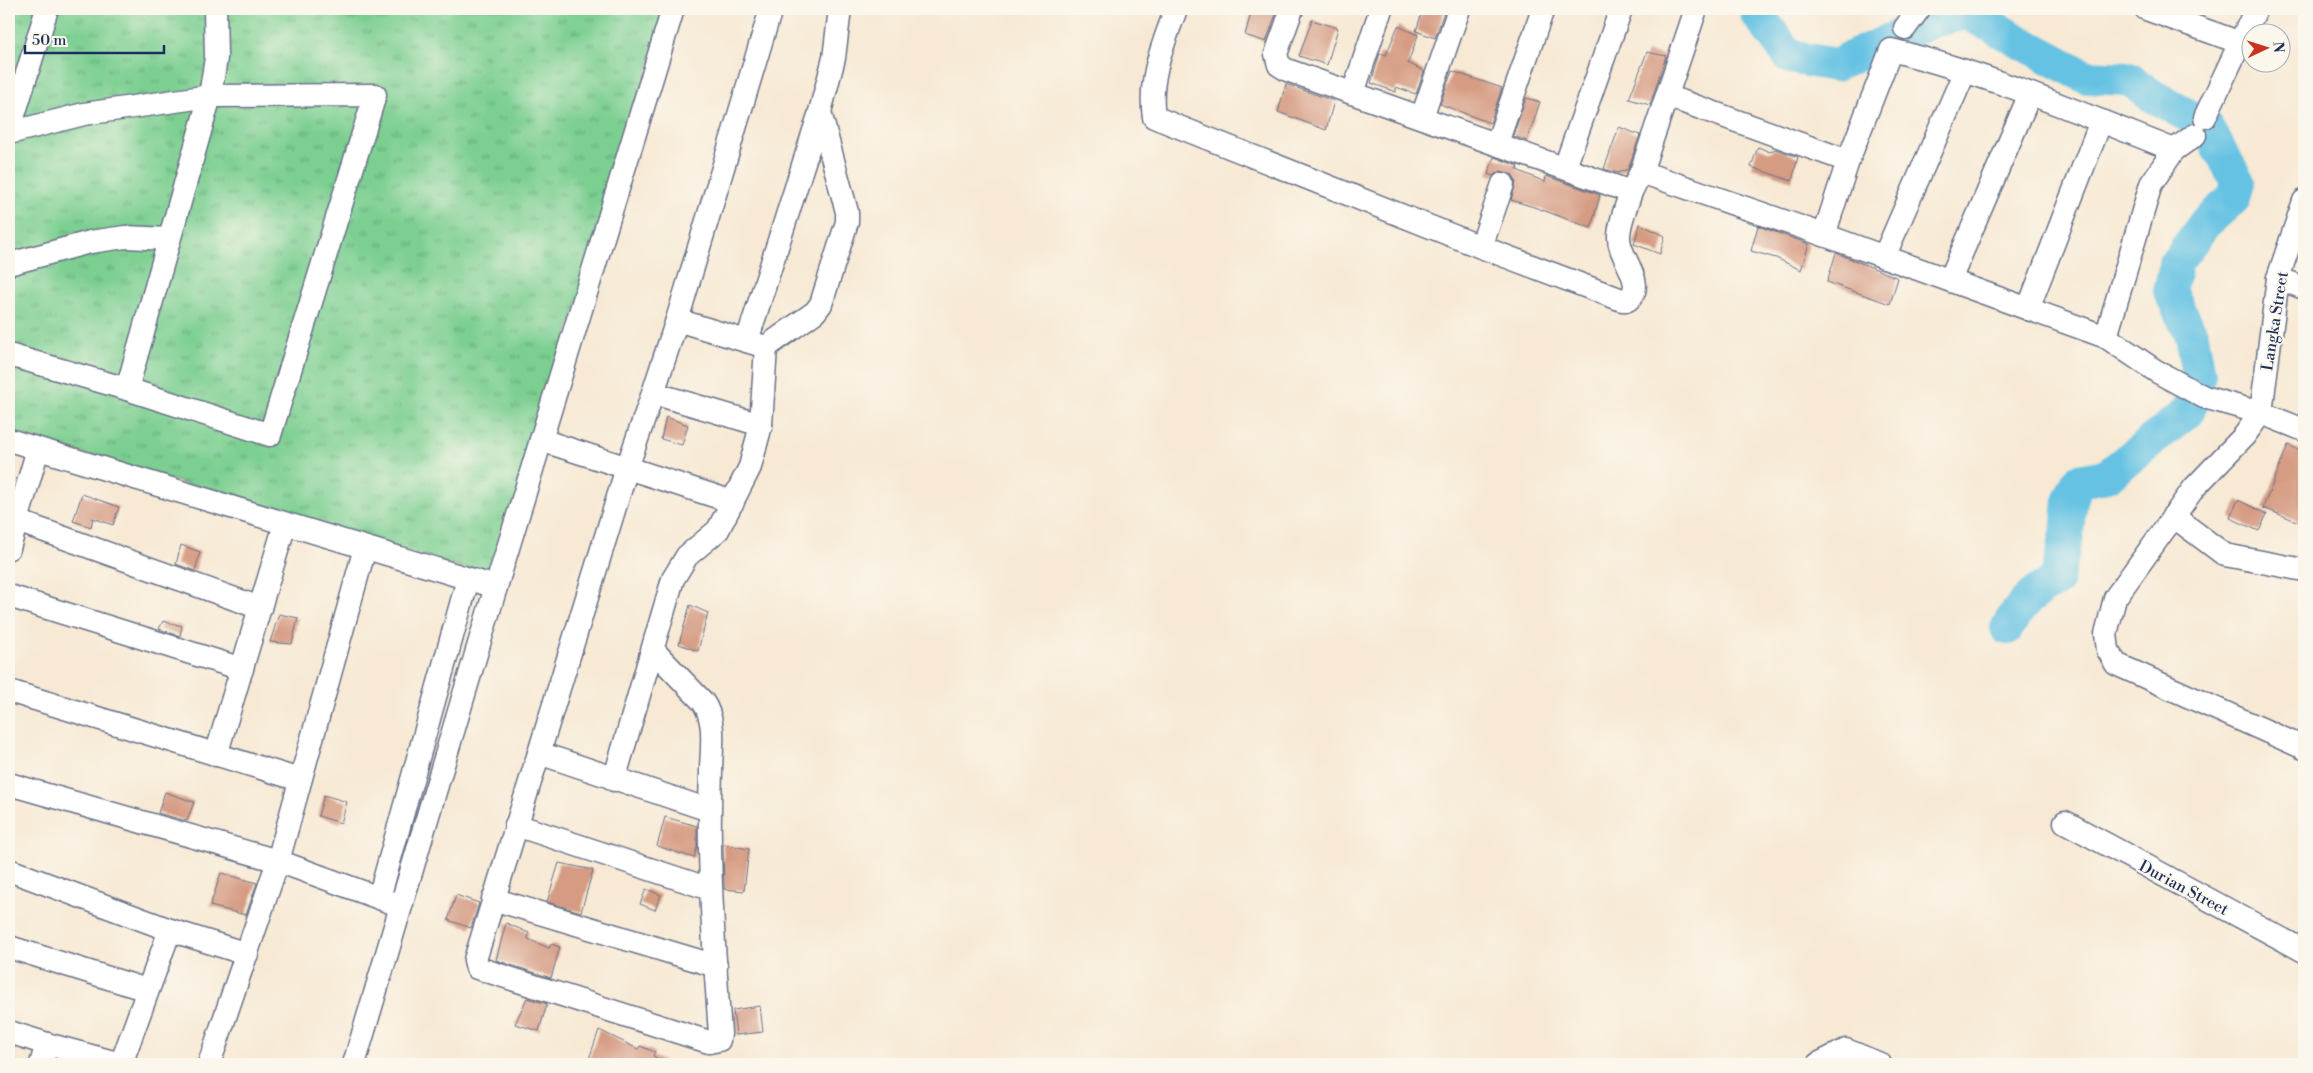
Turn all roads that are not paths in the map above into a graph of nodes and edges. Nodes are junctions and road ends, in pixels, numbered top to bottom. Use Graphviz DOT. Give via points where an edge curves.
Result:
graph roads {
  1 [pos="47,9"];
  2 [pos="215,9"];
  3 [pos="673,9"];
  4 [pos="770,9"];
  5 [pos="840,9"];
  6 [pos="1176,9"];
  7 [pos="1292,9"];
  8 [pos="1381,9"];
  9 [pos="1459,9"];
  10 [pos="1543,9"];
  11 [pos="1621,9"];
  12 [pos="1696,9"];
  13 [pos="2146,9"];
  14 [pos="2256,9"];
  15 [pos="2250,22"];
  16 [pos="2240,43"];
  17 [pos="2240,45"];
  18 [pos="1964,71"];
  19 [pos="1352,93"];
  20 [pos="2030,94"];
  21 [pos="210,96"];
  22 [pos="1667,96"];
  23 [pos="820,112"];
  24 [pos="1422,117"];
  25 [pos="2101,121"];
  26 [pos="9,132"];
  27 [pos="1497,143"];
  28 [pos="2174,150"];
  29 [pos="1848,161"];
  30 [pos="1565,167"];
  31 [pos="1636,182"];
  32 [pos="1503,184"];
  33 [pos="2304,202"];
  34 [pos="1824,234"];
  35 [pos="169,239"];
  36 [pos="1480,247"];
  37 [pos="1884,256"];
  38 [pos="9,264"];
  39 [pos="2278,278"];
  40 [pos="1950,280"];
  41 [pos="2304,288"];
  42 [pos="2028,308"];
  43 [pos="677,320"];
  44 [pos="2106,337"];
  45 [pos="757,344"];
  46 [pos="9,355"];
  47 [pos="127,389"];
  48 [pos="653,393"];
  49 [pos="2261,413"];
  50 [pos="760,425"];
  51 [pos="2304,430"];
  52 [pos="9,440"];
  53 [pos="541,440"];
  54 [pos="38,449"];
  55 [pos="627,468"];
  56 [pos="733,502"];
  57 [pos="2174,516"];
  58 [pos="17,521"];
  59 [pos="285,524"];
  60 [pos="9,548"];
  61 [pos="365,548"];
  62 [pos="2304,570"];
  63 [pos="468,579"];
  64 [pos="496,588"];
  65 [pos="9,596"];
  66 [pos="260,608"];
  67 [pos="652,650"];
  68 [pos="242,669"];
  69 [pos="9,691"];
  70 [pos="2304,748"];
  71 [pos="538,753"];
  72 [pos="216,755"];
  73 [pos="300,780"];
  74 [pos="614,780"];
  75 [pos="9,784"];
  76 [pos="709,810"];
  77 [pos="2065,822"];
  78 [pos="516,825"];
  79 [pos="278,861"];
  80 [pos="9,870"];
  81 [pos="710,889"];
  82 [pos="378,898"];
  83 [pos="493,899"];
  84 [pos="401,906"];
  85 [pos="170,930"];
  86 [pos="9,947"];
  87 [pos="2304,952"];
  88 [pos="247,954"];
  89 [pos="716,966"];
  90 [pos="147,990"];
  91 [pos="9,1032"];
  92 [pos="44,1054"];
  93 [pos="121,1064"];
  94 [pos="210,1064"];
  95 [pos="354,1064"];
  96 [pos="1818,1064"];
  97 [pos="1880,1064"];
  1 -- 26 [label="street"];
  2 -- 21 [label="street" via="216,58"];
  3 -- 53 [label="street"];
  4 -- 43 [label="street"];
  5 -- 23 [label="street" via="834,58"];
  6 -- 36 [label="street" via="1156,64 1151,100 1154,117"];
  7 -- 19 [label="street" via="1276,54 1279,65"];
  8 -- 19 [label="street"];
  9 -- 24 [label="street"];
  10 -- 27 [label="street"];
  11 -- 30 [label="street"];
  12 -- 22 [label="street"];
  13 -- 16 [label="street"];
  14 -- 15 [label="street"];
  17 -- 28 [label="street" via="2200,126"];
  18 -- 20 [label="street"];
  18 -- 29 [label="street" via="1891,50"];
  18 -- 37 [label="street"];
  19 -- 24 [label="street"];
  20 -- 25 [label="street"];
  20 -- 40 [label="street"];
  21 -- 26 [label="street" via="84,114"];
  21 -- 35 [label="street"];
  21 -- 47 [label="street" via="375,95 270,435"];
  22 -- 29 [label="street"];
  22 -- 31 [label="street"];
  23 -- 45 [label="street"];
  23 -- 45 [label="street" via="846,204 847,222 821,304 815,312"];
  24 -- 27 [label="street"];
  25 -- 28 [label="street"];
  25 -- 42 [label="street"];
  27 -- 30 [label="street"];
  28 -- 44 [label="street" via="2151,184"];
  29 -- 34 [label="street"];
  30 -- 31 [label="street"];
  31 -- 34 [label="street"];
  31 -- 36 [label="street" via="1618,234 1619,246 1636,286 1628,300"];
  32 -- 36 [label="street"];
  33 -- 39 [label="street, Langka Street"];
  34 -- 37 [label="street"];
  35 -- 38 [label="street" via="125,237 90,242"];
  35 -- 47 [label="street"];
  37 -- 40 [label="street"];
  39 -- 41 [label="street"];
  39 -- 49 [label="street, Langka Street"];
  40 -- 42 [label="street"];
  42 -- 44 [label="street"];
  43 -- 45 [label="street"];
  43 -- 48 [label="street"];
  44 -- 49 [label="street" via="2183,386 2204,396"];
  45 -- 50 [label="street"];
  46 -- 47 [label="street"];
  48 -- 50 [label="street"];
  48 -- 55 [label="street"];
  49 -- 51 [label="street"];
  49 -- 57 [label="street" via="2244,436 2194,488"];
  50 -- 56 [label="street" via="750,467"];
  52 -- 54 [label="street"];
  53 -- 55 [label="street"];
  53 -- 64 [label="street"];
  54 -- 58 [label="street"];
  54 -- 59 [label="street"];
  55 -- 56 [label="street"];
  55 -- 71 [label="street"];
  56 -- 67 [label="street" via="718,530 687,556 675,576"];
  57 -- 62 [label="street" via="2225,555"];
  57 -- 70 [label="street" via="2115,598 2106,634 2108,650 2116,664"];
  58 -- 60 [label="street"];
  58 -- 66 [label="street"];
  59 -- 61 [label="street"];
  59 -- 66 [label="street"];
  61 -- 63 [label="street"];
  61 -- 73 [label="street"];
  63 -- 64 [label="street"];
  63 -- 82 [label="street"];
  64 -- 84 [label="street"];
  65 -- 68 [label="street"];
  66 -- 68 [label="street"];
  67 -- 74 [label="street"];
  67 -- 76 [label="street" via="710,711"];
  68 -- 72 [label="street"];
  69 -- 72 [label="street"];
  71 -- 74 [label="street"];
  71 -- 78 [label="street"];
  72 -- 73 [label="street"];
  73 -- 79 [label="street"];
  74 -- 76 [label="street"];
  75 -- 79 [label="street"];
  76 -- 81 [label="street"];
  77 -- 87 [label="street, Durian Street"];
  78 -- 81 [label="street"];
  78 -- 83 [label="street"];
  79 -- 82 [label="street"];
  79 -- 88 [label="street"];
  80 -- 85 [label="street"];
  81 -- 89 [label="street"];
  82 -- 84 [label="street"];
  83 -- 89 [label="street"];
  83 -- 89 [label="street" via="475,960 477,968 709,1042 720,1040"];
  84 -- 95 [label="street"];
  85 -- 88 [label="street"];
  85 -- 90 [label="street"];
  86 -- 90 [label="street"];
  88 -- 94 [label="street"];
  90 -- 93 [label="street"];
  91 -- 92 [label="street"];
  92 -- 93 [label="street"];
  96 -- 97 [label="street" via="1846,1050"];
}
